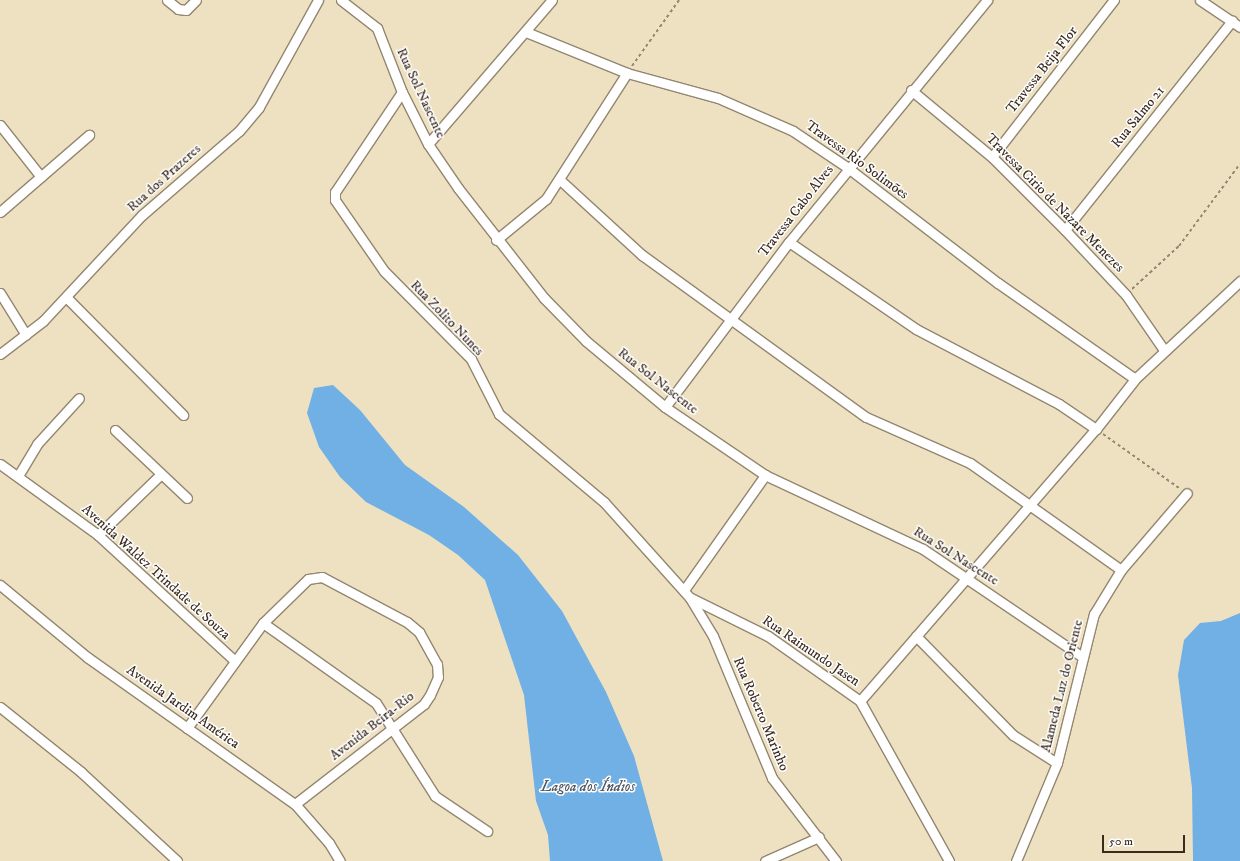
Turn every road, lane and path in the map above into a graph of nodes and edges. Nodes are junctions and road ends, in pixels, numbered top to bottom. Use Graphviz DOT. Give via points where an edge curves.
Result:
graph roads {
  1 [pos="167,0"];
  2 [pos="196,0"];
  3 [pos="318,0"];
  4 [pos="342,0"];
  5 [pos="552,0"];
  6 [pos="679,0"];
  7 [pos="987,0"];
  8 [pos="1114,0"];
  9 [pos="1200,0"];
  10 [pos="1232,21"];
  11 [pos="1240,27"];
  12 [pos="526,32"];
  13 [pos="627,73"];
  14 [pos="911,90"];
  15 [pos="402,92"];
  16 [pos="0,125"];
  17 [pos="89,135"];
  18 [pos="428,144"];
  19 [pos="992,157"];
  20 [pos="1240,164"];
  21 [pos="848,168"];
  22 [pos="41,177"];
  23 [pos="558,179"];
  24 [pos="0,212"];
  25 [pos="1065,230"];
  26 [pos="496,240"];
  27 [pos="789,242"];
  28 [pos="1240,281"];
  29 [pos="0,293"];
  30 [pos="1126,296"];
  31 [pos="68,298"];
  32 [pos="730,320"];
  33 [pos="26,336"];
  34 [pos="1164,350"];
  35 [pos="0,354"];
  36 [pos="1135,379"];
  37 [pos="79,398"];
  38 [pos="665,407"];
  39 [pos="183,415"];
  40 [pos="1096,429"];
  41 [pos="115,430"];
  42 [pos="0,464"];
  43 [pos="160,475"];
  44 [pos="765,475"];
  45 [pos="18,476"];
  46 [pos="1187,493"];
  47 [pos="187,498"];
  48 [pos="1031,503"];
  49 [pos="98,535"];
  50 [pos="1121,570"];
  51 [pos="967,577"];
  52 [pos="0,585"];
  53 [pos="687,594"];
  54 [pos="263,623"];
  55 [pos="916,636"];
  56 [pos="1081,656"];
  57 [pos="234,660"];
  58 [pos="860,701"];
  59 [pos="0,707"];
  60 [pos="393,727"];
  61 [pos="187,728"];
  62 [pos="1057,763"];
  63 [pos="295,804"];
  64 [pos="487,831"];
  65 [pos="819,837"];
  66 [pos="177,861"];
  67 [pos="340,861"];
  68 [pos="765,861"];
  69 [pos="836,861"];
  70 [pos="949,861"];
  71 [pos="1016,861"];
  1 -- 2 [label="street" via="178,9 186,10"];
  3 -- 31 [label="street, Rua dos Prazeres" via="259,107 239,131 142,215"];
  4 -- 15 [label="street, Rua Sol Nascente" via="377,28"];
  5 -- 12 [label="street"];
  6 -- 13 [label="path"];
  7 -- 14 [label="street, Travessa Cabo Alves"];
  8 -- 19 [label="street, Travessa Beija Flor"];
  9 -- 10 [label="street"];
  10 -- 11 [label="street"];
  10 -- 25 [label="street, Rua Salmo 21"];
  12 -- 13 [label="street, Travessa Rio Solimões"];
  12 -- 18 [label="street"];
  13 -- 21 [label="street, Travessa Rio Solimões" via="718,98 762,115"];
  13 -- 23 [label="street"];
  14 -- 19 [label="street, Travessa Cirio de Nazare Menezes"];
  14 -- 21 [label="street, Travessa Cabo Alves"];
  15 -- 18 [label="street, Rua Sol Nascente"];
  15 -- 53 [label="street, Rua Zolito Nunes" via="335,192 335,200 384,271 471,359 499,414 604,502"];
  16 -- 22 [label="street"];
  17 -- 22 [label="street"];
  18 -- 26 [label="street, Rua Sol Nascente"];
  19 -- 25 [label="street, Travessa Cirio de Nazare Menezes"];
  20 -- 30 [label="path" via="1179,246"];
  21 -- 27 [label="street, Travessa Cabo Alves"];
  21 -- 36 [label="street, Travessa Rio Solimões" via="998,283"];
  22 -- 24 [label="street"];
  23 -- 26 [label="street" via="539,207"];
  23 -- 32 [label="street" via="642,255"];
  25 -- 30 [label="street, Travessa Cirio de Nazare Menezes"];
  26 -- 38 [label="street, Rua Sol Nascente" via="544,298 581,335"];
  27 -- 32 [label="street, Travessa Cabo Alves"];
  27 -- 40 [label="street" via="916,328 1046,397"];
  28 -- 34 [label="street" via="1192,329"];
  29 -- 33 [label="street"];
  30 -- 34 [label="street, Travessa Cirio de Nazare Menezes"];
  31 -- 33 [label="street, Rua dos Prazeres"];
  31 -- 39 [label="street"];
  32 -- 38 [label="street, Travessa Cabo Alves"];
  32 -- 48 [label="street" via="866,417 948,451"];
  33 -- 35 [label="street, Rua dos Prazeres"];
  34 -- 36 [label="street"];
  36 -- 40 [label="street"];
  37 -- 45 [label="street" via="37,444"];
  38 -- 44 [label="street, Rua Sol Nascente"];
  40 -- 46 [label="path"];
  40 -- 48 [label="street"];
  41 -- 43 [label="street"];
  42 -- 45 [label="street, Avenida Waldez Trindade de Souza"];
  43 -- 47 [label="street"];
  43 -- 49 [label="street"];
  44 -- 51 [label="street, Rua Sol Nascente" via="909,541"];
  44 -- 53 [label="street"];
  45 -- 49 [label="street, Avenida Waldez Trindade de Souza"];
  46 -- 50 [label="street, Alameda Luz do Oriente"];
  48 -- 50 [label="street"];
  48 -- 51 [label="street"];
  49 -- 57 [label="street, Avenida Waldez Trindade de Souza"];
  50 -- 56 [label="street, Alameda Luz do Oriente" via="1094,614"];
  51 -- 55 [label="street"];
  51 -- 56 [label="street, Rua Sol Nascente"];
  52 -- 61 [label="street, Avenida Jardim América" via="87,657"];
  53 -- 58 [label="street, Rua Raimundo Jasen" via="768,636"];
  53 -- 65 [label="street, Rua Roberto Marinho" via="713,636 763,762"];
  54 -- 57 [label="street"];
  54 -- 60 [label="street" via="370,697"];
  54 -- 60 [label="street, Avenida Beira-Rio" via="316,576 407,622 430,648 437,664 435,685 424,704"];
  55 -- 58 [label="street"];
  55 -- 62 [label="street" via="1013,735"];
  56 -- 62 [label="street, Alameda Luz do Oriente"];
  57 -- 61 [label="street"];
  58 -- 70 [label="street, Rua Raimundo Jasen"];
  59 -- 66 [label="street" via="81,772"];
  60 -- 63 [label="street, Avenida Beira-Rio"];
  60 -- 64 [label="street" via="435,796"];
  61 -- 63 [label="street, Avenida Jardim América"];
  62 -- 71 [label="street, Alameda Luz do Oriente"];
  63 -- 67 [label="street, Avenida Jardim América" via="329,843"];
  65 -- 68 [label="street"];
  65 -- 69 [label="street, Rua Roberto Marinho"];
}
